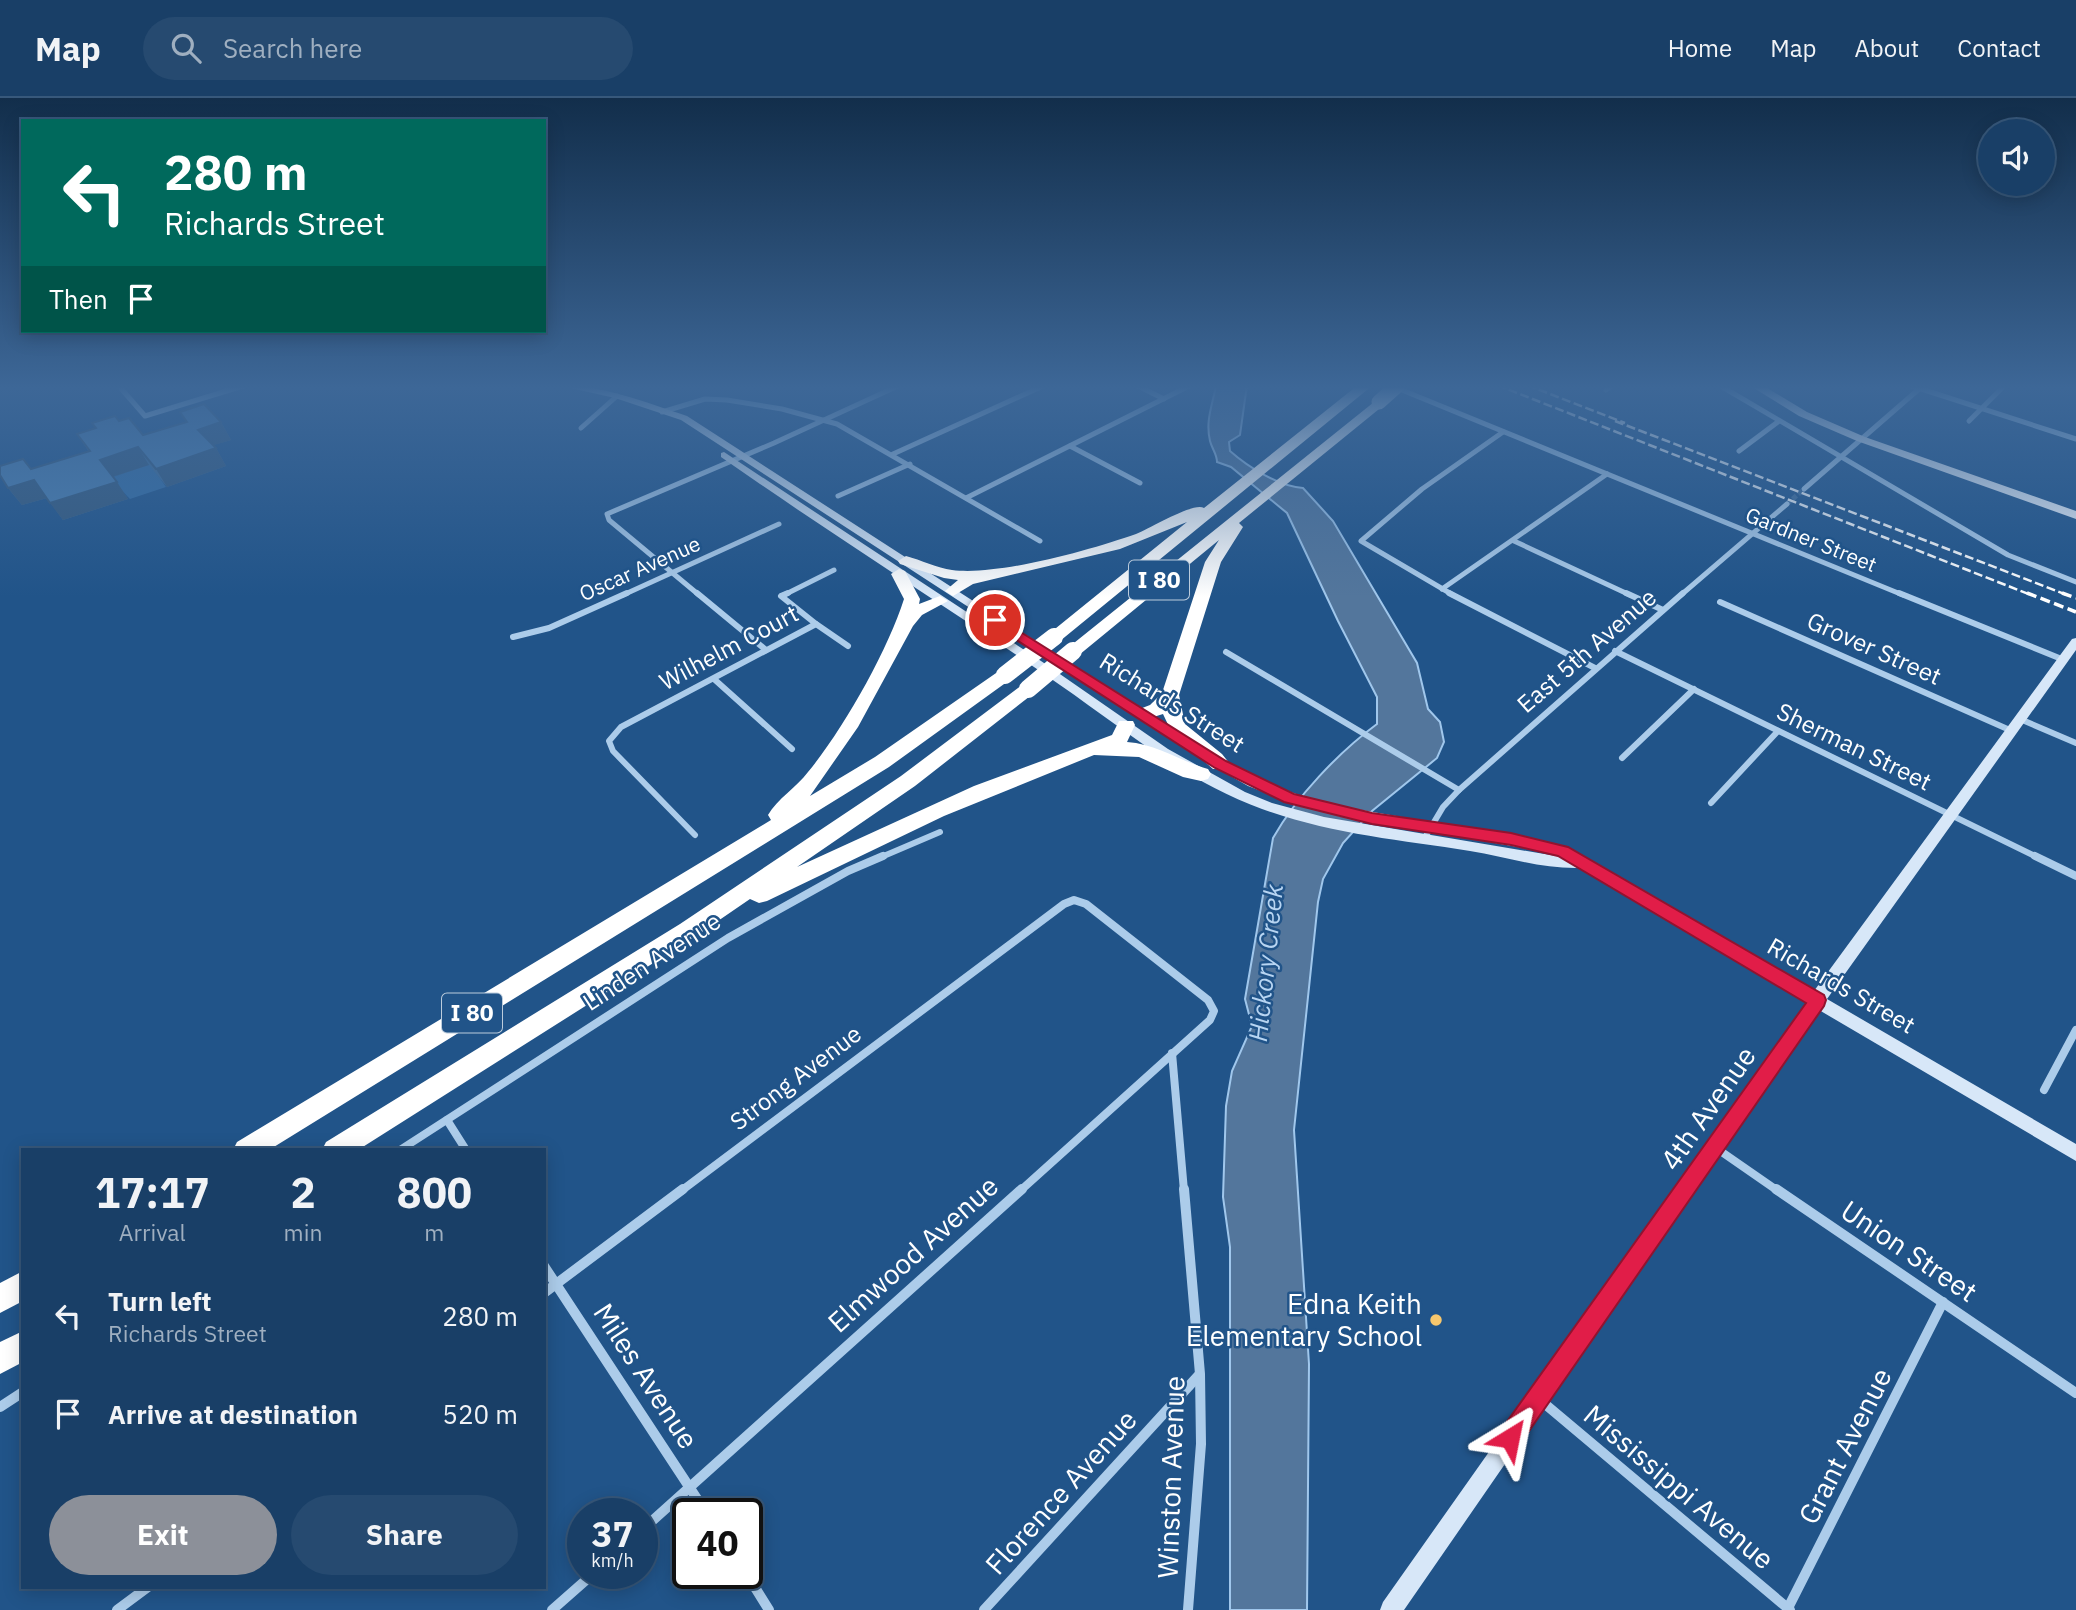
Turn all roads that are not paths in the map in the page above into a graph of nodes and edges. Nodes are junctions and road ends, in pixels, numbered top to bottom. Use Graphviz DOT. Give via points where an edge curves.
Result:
graph roads {
  1 [pos="733,456"];
  2 [pos="742,456"];
  3 [pos="895,456"];
  4 [pos="1051,456"];
  5 [pos="1088,456"];
  6 [pos="1279,456"];
  7 [pos="1314,456"];
  8 [pos="1470,456"];
  9 [pos="1561,456"];
  10 [pos="1914,456"];
  11 [pos="1919,456"];
  12 [pos="1840,457"];
  13 [pos="737,458"];
  14 [pos="909,464"];
  15 [pos="1607,474"];
  16 [pos="1140,483"];
  17 [pos="1804,489"];
  18 [pos="838,496"];
  19 [pos="1228,496"];
  20 [pos="966,498"];
  21 [pos="1787,503"];
  22 [pos="2076,508"];
  23 [pos="1248,510"];
  24 [pos="2076,515"];
  25 [pos="779,524"];
  26 [pos="1752,534"];
  27 [pos="1040,541"];
  28 [pos="1514,541"];
  29 [pos="903,567"];
  30 [pos="834,570"];
  31 [pos="673,572"];
  32 [pos="990,575"];
  33 [pos="2076,582"];
  34 [pos="1442,589"];
  35 [pos="946,596"];
  36 [pos="1720,602"];
  37 [pos="1663,610"];
  38 [pos="816,624"];
  39 [pos="905,624"];
  40 [pos="513,637"];
  41 [pos="2076,642"];
  42 [pos="848,646"];
  43 [pos="766,650"];
  44 [pos="1615,651"];
  45 [pos="1226,652"];
  46 [pos="2064,660"];
  47 [pos="1595,668"];
  48 [pos="714,678"];
  49 [pos="1694,689"];
  50 [pos="1170,695"];
  51 [pos="1144,714"];
  52 [pos="2020,719"];
  53 [pos="1126,725"];
  54 [pos="1778,731"];
  55 [pos="2012,731"];
  56 [pos="2076,743"];
  57 [pos="792,749"];
  58 [pos="1075,753"];
  59 [pos="1622,758"];
  60 [pos="1220,764"];
  61 [pos="1201,774"];
  62 [pos="1459,790"];
  63 [pos="1711,803"];
  64 [pos="1950,816"];
  65 [pos="1369,825"];
  66 [pos="940,832"];
  67 [pos="1426,833"];
  68 [pos="695,835"];
  69 [pos="698,875"];
  70 [pos="2076,876"];
  71 [pos="1074,900"];
  72 [pos="688,930"];
  73 [pos="1817,1000"];
  74 [pos="2076,1030"];
  75 [pos="1172,1053"];
  76 [pos="2044,1090"];
  77 [pos="447,1120"];
  78 [pos="249,1148"];
  79 [pos="338,1148"];
  80 [pos="403,1148"];
  81 [pos="466,1148"];
  82 [pos="1716,1148"];
  83 [pos="2076,1153"];
  84 [pos="546,1269"];
  85 [pos="556,1284"];
  86 [pos="21,1286"];
  87 [pos="546,1292"];
  88 [pos="0,1299"];
  89 [pos="1943,1302"];
  90 [pos="21,1346"];
  91 [pos="0,1359"];
  92 [pos="1200,1374"];
  93 [pos="21,1393"];
  94 [pos="2076,1393"];
  95 [pos="1538,1398"];
  96 [pos="0,1407"];
  97 [pos="690,1488"];
  98 [pos="697,1498"];
  99 [pos="658,1516"];
  100 [pos="145,1589"];
  101 [pos="576,1589"];
  102 [pos="756,1589"];
  103 [pos="1788,1609"];
  104 [pos="117,1610"];
  105 [pos="552,1610"];
  106 [pos="769,1610"];
  107 [pos="984,1610"];
  108 [pos="1188,1610"];
  109 [pos="1391,1610"];
  1 -- 13 [label="street, Richards Street"];
  2 -- 13 [label="street"];
  3 -- 14 [label="street"];
  4 -- 20 [label="street"];
  5 -- 16 [label="street"];
  6 -- 19 [label="highway, I 80"];
  7 -- 23 [label="highway, I 80, bridge"];
  8 -- 34 [label="street" via="1361,541"];
  9 -- 15 [label="street, Gardner Street"];
  10 -- 24 [label="main road"];
  11 -- 22 [label="main road"];
  12 -- 17 [label="street"];
  12 -- 33 [label="street" via="2008,555"];
  13 -- 29 [label="street, Richards Street"];
  13 -- 31 [label="street" via="607,514"];
  14 -- 18 [label="street"];
  14 -- 20 [label="street"];
  15 -- 26 [label="street, Gardner Street"];
  15 -- 28 [label="street"];
  19 -- 32 [label="highway" via="1119,546"];
  19 -- 69 [label="highway, I 80, bridge" via="1005,676 882,762"];
  20 -- 27 [label="street"];
  21 -- 26 [label="street, East 5th Avenue"];
  23 -- 50 [label="highway" via="1213,562"];
  23 -- 72 [label="highway, I 80, bridge" via="908,781"];
  25 -- 31 [label="street, Oscar Avenue"];
  26 -- 37 [label="street, East 5th Avenue"];
  26 -- 46 [label="street, Gardner Street"];
  28 -- 34 [label="street"];
  28 -- 37 [label="street"];
  29 -- 32 [label="highway" via="950,575"];
  29 -- 35 [label="street, Richards Street"];
  29 -- 35 [label="street, Richards Street"];
  29 -- 39 [label="highway" via="912,599"];
  30 -- 38 [label="street, Wilhelm Court" via="781,596"];
  31 -- 40 [label="street, Oscar Avenue" via="549,628"];
  31 -- 43 [label="street"];
  32 -- 35 [label="highway" via="967,581"];
  34 -- 47 [label="street"];
  35 -- 39 [label="highway" via="916,611"];
  35 -- 51 [label="street, Richards Street"];
  35 -- 53 [label="street, Richards Street"];
  36 -- 55 [label="street, Grover Street"];
  37 -- 44 [label="street, East 5th Avenue"];
  38 -- 42 [label="street"];
  38 -- 43 [label="street, Wilhelm Court"];
  39 -- 69 [label="highway" via="824,767 789,807"];
  41 -- 46 [label="street, 4th Avenue"];
  43 -- 48 [label="street, Wilhelm Court"];
  44 -- 47 [label="street, East 5th Avenue"];
  44 -- 49 [label="street, Sherman Street"];
  45 -- 62 [label="street"];
  46 -- 52 [label="street, 4th Avenue"];
  47 -- 62 [label="street, East 5th Avenue"];
  48 -- 57 [label="street"];
  48 -- 68 [label="street, Wilhelm Court" via="621,727 609,741 613,751"];
  49 -- 54 [label="street, Sherman Street"];
  49 -- 59 [label="street"];
  50 -- 51 [label="highway" via="1157,709"];
  50 -- 60 [label="highway" via="1179,730"];
  51 -- 53 [label="street"];
  51 -- 60 [label="street, Richards Street"];
  52 -- 55 [label="street, 4th Avenue"];
  52 -- 56 [label="street"];
  53 -- 58 [label="highway" via="1119,739"];
  53 -- 61 [label="street, Richards Street"];
  54 -- 63 [label="street"];
  54 -- 64 [label="street, Sherman Street"];
  55 -- 64 [label="street, 4th Avenue"];
  58 -- 61 [label="highway" via="1144,750 1190,774"];
  58 -- 72 [label="highway" via="886,833"];
  60 -- 65 [label="street, Richards Street" via="1290,799"];
  61 -- 65 [label="street, Richards Street" via="1238,795 1280,810"];
  62 -- 67 [label="street, East 5th Avenue"];
  64 -- 70 [label="street, Sherman Street"];
  64 -- 73 [label="street, 4th Avenue"];
  65 -- 67 [label="street, Richards Street"];
  66 -- 77 [label="street, Linden Avenue" via="848,872 728,938"];
  67 -- 73 [label="street, Richards Street" via="1558,864 1581,862"];
  69 -- 78 [label="highway, I 80"];
  71 -- 75 [label="street, Elmwood Avenue" via="1087,904 1208,1000 1214,1011 1210,1020"];
  71 -- 85 [label="street, Strong Avenue"];
  72 -- 79 [label="highway, I 80"];
  73 -- 82 [label="street, 4th Avenue"];
  73 -- 83 [label="street, Richards Street"];
  74 -- 76 [label="street"];
  75 -- 92 [label="street, Winston Avenue"];
  75 -- 97 [label="street, Elmwood Avenue"];
  77 -- 80 [label="street, Linden Avenue"];
  77 -- 81 [label="street"];
  82 -- 89 [label="street, Union Street"];
  82 -- 95 [label="street, 4th Avenue"];
  84 -- 85 [label="street, Miles Avenue"];
  85 -- 87 [label="street, Strong Avenue"];
  85 -- 97 [label="street, Miles Avenue"];
  86 -- 88 [label="highway"];
  89 -- 94 [label="street, Union Street"];
  89 -- 103 [label="street, Grant Avenue"];
  90 -- 91 [label="highway"];
  92 -- 107 [label="street, Florence Avenue"];
  92 -- 108 [label="street, Winston Avenue" via="1200,1444"];
  93 -- 96 [label="street"];
  95 -- 103 [label="street, Mississippi Avenue"];
  95 -- 109 [label="street, 4th Avenue"];
  97 -- 98 [label="street, Miles Avenue"];
  97 -- 99 [label="street, Elmwood Avenue"];
  100 -- 104 [label="street"];
  101 -- 105 [label="street"];
  102 -- 106 [label="street"];
}
